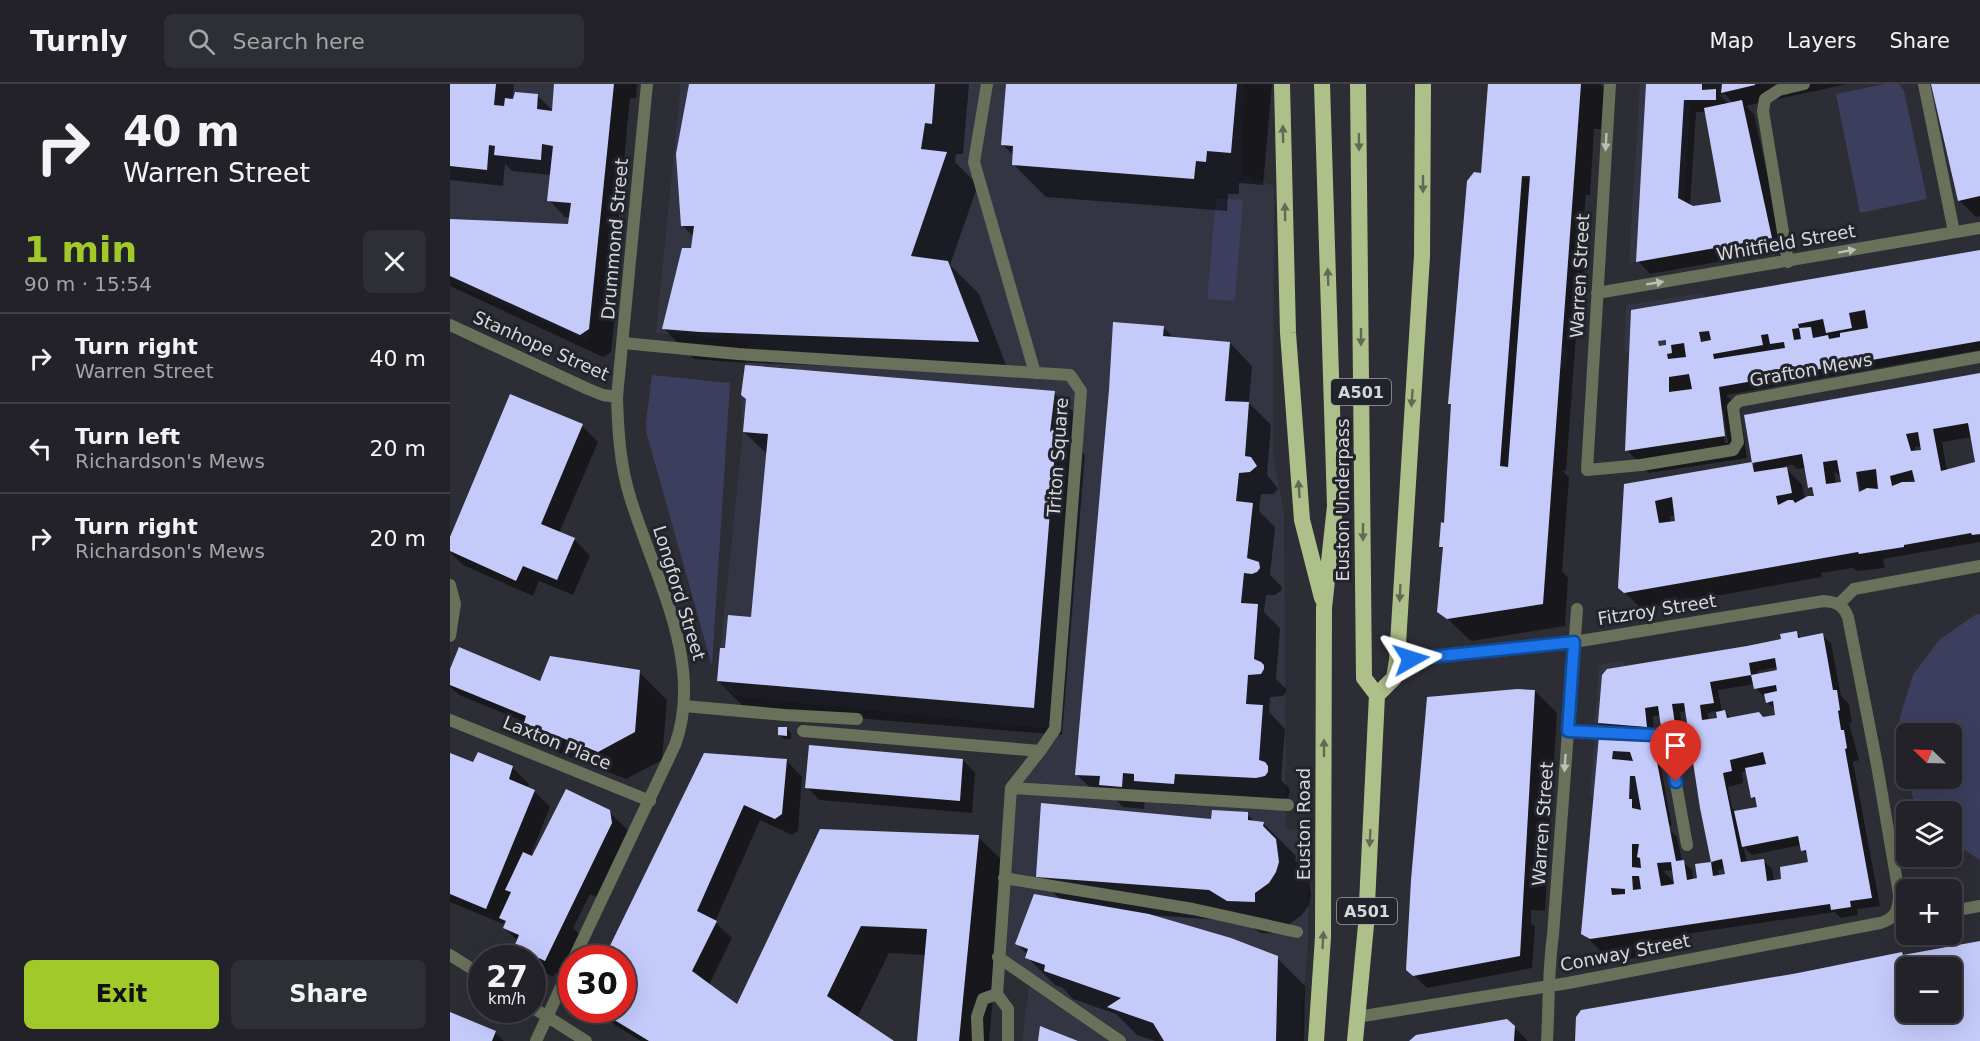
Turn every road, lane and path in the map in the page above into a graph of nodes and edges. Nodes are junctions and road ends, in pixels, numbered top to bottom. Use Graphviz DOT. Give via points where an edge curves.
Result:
graph roads {
  1 [pos="647,84"];
  2 [pos="987,84"];
  3 [pos="1282,84"];
  4 [pos="1322,84"];
  5 [pos="1358,84"];
  6 [pos="1423,84"];
  7 [pos="1610,84"];
  8 [pos="1804,84"];
  9 [pos="1924,84"];
  10 [pos="1980,228"];
  11 [pos="1954,232"];
  12 [pos="1788,262"];
  13 [pos="1597,293"];
  14 [pos="450,325"];
  15 [pos="623,343"];
  16 [pos="1980,357"];
  17 [pos="1035,373"];
  18 [pos="617,397"];
  19 [pos="1587,470"];
  20 [pos="1980,566"];
  21 [pos="450,585"];
  22 [pos="1839,604"];
  23 [pos="1324,608"];
  24 [pos="1577,609"];
  25 [pos="450,636"];
  26 [pos="1574,642"];
  27 [pos="1397,660"];
  28 [pos="1377,695"];
  29 [pos="684,706"];
  30 [pos="857,718"];
  31 [pos="450,720"];
  32 [pos="803,730"];
  33 [pos="1568,731"];
  34 [pos="1040,751"];
  35 [pos="1011,788"];
  36 [pos="650,801"];
  37 [pos="1288,805"];
  38 [pos="1688,845"];
  39 [pos="1004,878"];
  40 [pos="1896,879"];
  41 [pos="1980,906"];
  42 [pos="1962,909"];
  43 [pos="1896,917"];
  44 [pos="1297,932"];
  45 [pos="580,945"];
  46 [pos="450,955"];
  47 [pos="998,957"];
  48 [pos="468,966"];
  49 [pos="1550,986"];
  50 [pos="558,993"];
  51 [pos="997,994"];
  52 [pos="547,1017"];
  53 [pos="1357,1017"];
  54 [pos="536,1041"];
  55 [pos="586,1041"];
  56 [pos="978,1041"];
  57 [pos="1008,1041"];
  58 [pos="1120,1041"];
  59 [pos="1316,1041"];
  60 [pos="1355,1041"];
  61 [pos="1546,1041"];
  1 -- 15 [label="street, Drummond Street"];
  2 -- 17 [label="street" via="975,162"];
  23 -- 3 [label="highway, A501, one-way" via="1302,520 1288,333"];
  23 -- 4 [label="highway, Euston Underpass / A501, one-way" via="1335,506"];
  5 -- 28 [label="highway, Euston Underpass / A501, one-way" via="1364,678"];
  6 -- 27 [label="highway, A501, one-way" via="1422,256"];
  7 -- 13 [label="street, Warren Street, one-way"];
  8 -- 12 [label="street" via="1772,94 1763,111"];
  9 -- 11 [label="street"];
  10 -- 11 [label="street, Whitfield Street"];
  12 -- 11 [label="street, Whitfield Street, one-way"];
  13 -- 12 [label="street, Whitfield Street, one-way"];
  13 -- 19 [label="street, Warren Street"];
  14 -- 18 [label="street, Stanhope Street" via="595,392"];
  15 -- 17 [label="street, Triton Square"];
  15 -- 18 [label="street, Drummond Street"];
  16 -- 19 [label="street, Grafton Mews" via="1739,401 1733,407 1738,442 1733,450"];
  17 -- 34 [label="street, Triton Square" via="1070,375 1081,391 1055,729"];
  18 -- 29 [label="street, Longford Street" via="622,466 684,662"];
  20 -- 22 [label="street" via="1854,589"];
  21 -- 25 [label="street" via="455,603"];
  22 -- 26 [label="street, Fitzroy Street" via="1824,601"];
  22 -- 40 [label="street" via="1848,617"];
  59 -- 23 [label="highway, Euston Road / A501, one-way" via="1323,936"];
  24 -- 26 [label="street, Warren Street"];
  26 -- 27 [label="street, Fitzroy Street"];
  26 -- 33 [label="street, Warren Street"];
  27 -- 28 [label="highway, A501" via="1394,678"];
  28 -- 53 [label="highway, A501, one-way" via="1366,926"];
  29 -- 30 [label="street"];
  29 -- 36 [label="street, Longford Street" via="682,727"];
  31 -- 36 [label="street, Laxton Place"];
  32 -- 34 [label="street"];
  33 -- 38 [label="street" via="1642,734 1668,740"];
  33 -- 49 [label="street, Warren Street, one-way"];
  34 -- 35 [label="street"];
  35 -- 37 [label="street"];
  35 -- 39 [label="street"];
  36 -- 45 [label="street, Longford Street"];
  39 -- 44 [label="street" via="1192,909"];
  39 -- 47 [label="street"];
  41 -- 42 [label="street"];
  43 -- 49 [label="street, Conway Street"];
  46 -- 48 [label="street"];
  47 -- 51 [label="street"];
  47 -- 58 [label="street"];
  49 -- 53 [label="street, Conway Street"];
  49 -- 61 [label="street, Warren Street"];
  50 -- 52 [label="street"];
  51 -- 56 [label="street" via="983,999 977,1017"];
  51 -- 57 [label="street" via="1008,1009"];
  52 -- 54 [label="street"];
  52 -- 55 [label="street"];
  53 -- 60 [label="highway, A501"];
}
